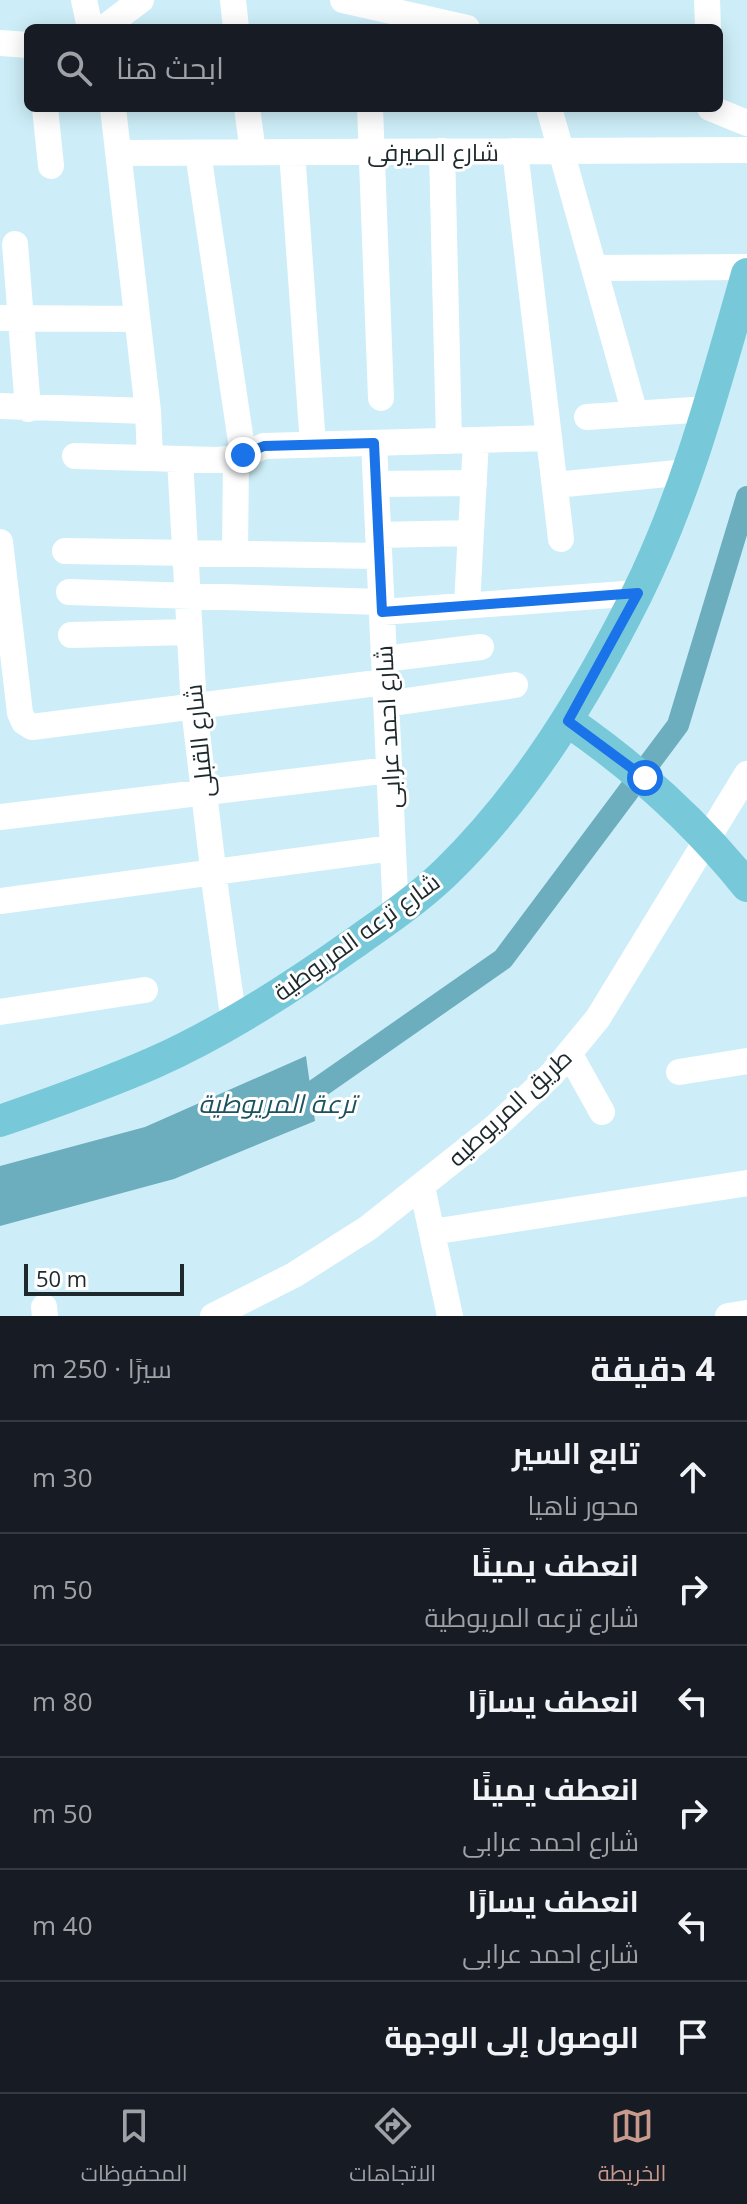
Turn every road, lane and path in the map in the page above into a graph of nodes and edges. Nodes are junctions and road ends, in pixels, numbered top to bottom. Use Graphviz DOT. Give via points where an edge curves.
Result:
graph roads {
  1 [pos="84,0"];
  2 [pos="141,0"];
  3 [pos="233,0"];
  4 [pos="707,0"];
  5 [pos="359,11"];
  6 [pos="89,24"];
  7 [pos="109,24"];
  8 [pos="236,24"];
  9 [pos="442,24"];
  10 [pos="708,24"];
  11 [pos="0,43"];
  12 [pos="24,45"];
  13 [pos="45,112"];
  14 [pos="114,112"];
  15 [pos="248,112"];
  16 [pos="370,112"];
  17 [pos="550,112"];
  18 [pos="721,112"];
  19 [pos="747,123"];
  20 [pos="747,150"];
  21 [pos="442,151"];
  22 [pos="515,151"];
  23 [pos="561,151"];
  24 [pos="253,152"];
  25 [pos="292,152"];
  26 [pos="371,152"];
  27 [pos="119,153"];
  28 [pos="198,153"];
  29 [pos="51,166"];
  30 [pos="15,244"];
  31 [pos="747,267"];
  32 [pos="594,268"];
  33 [pos="747,274"];
  34 [pos="9,277"];
  35 [pos="10,318"];
  36 [pos="137,319"];
  37 [pos="381,398"];
  38 [pos="0,406"];
  39 [pos="28,409"];
  40 [pos="708,409"];
  41 [pos="148,411"];
  42 [pos="635,414"];
  43 [pos="587,417"];
  44 [pos="549,438"];
  45 [pos="476,440"];
  46 [pos="449,441"];
  47 [pos="374,443"];
  48 [pos="313,445"];
  49 [pos="75,456"];
  50 [pos="240,456"];
  51 [pos="150,458"];
  52 [pos="180,459"];
  53 [pos="687,472"];
  54 [pos="474,483"];
  55 [pos="376,484"];
  56 [pos="555,485"];
  57 [pos="471,533"];
  58 [pos="561,539"];
  59 [pos="0,542"];
  60 [pos="378,546"];
  61 [pos="65,551"];
  62 [pos="184,553"];
  63 [pos="235,553"];
  64 [pos="69,592"];
  65 [pos="638,593"];
  66 [pos="186,596"];
  67 [pos="467,605"];
  68 [pos="381,607"];
  69 [pos="188,632"];
  70 [pos="71,635"];
  71 [pos="481,647"];
  72 [pos="385,682"];
  73 [pos="515,685"];
  74 [pos="194,708"];
  75 [pos="577,728"];
  76 [pos="389,770"];
  77 [pos="746,776"];
  78 [pos="203,793"];
  79 [pos="0,817"];
  80 [pos="708,840"];
  81 [pos="392,848"];
  82 [pos="213,874"];
  83 [pos="747,886"];
  84 [pos="0,901"];
  85 [pos="396,915"];
  86 [pos="145,990"];
  87 [pos="0,1012"];
  88 [pos="234,1022"];
  89 [pos="569,1053"];
  90 [pos="747,1061"];
  91 [pos="679,1072"];
  92 [pos="602,1112"];
  93 [pos="0,1121"];
  94 [pos="747,1183"];
  95 [pos="422,1187"];
  96 [pos="432,1232"];
  97 [pos="747,1313"];
  98 [pos="213,1316"];
  99 [pos="450,1316"];
  100 [pos="728,1316"];
  1 -- 6 [label="street"];
  2 -- 7 [label="street"];
  3 -- 8 [label="street"];
  4 -- 10 [label="street"];
  5 -- 9 [label="street"];
  11 -- 12 [label="street"];
  13 -- 29 [label="street"];
  14 -- 27 [label="street"];
  15 -- 24 [label="street"];
  16 -- 26 [label="street"];
  17 -- 23 [label="street"];
  18 -- 19 [label="street"];
  20 -- 23 [label="street, شارع الصيرفى"];
  21 -- 22 [label="street, شارع الصيرفى"];
  21 -- 26 [label="street, شارع الصيرفى"];
  21 -- 46 [label="street"];
  22 -- 23 [label="street, شارع الصيرفى"];
  22 -- 44 [label="street"];
  23 -- 32 [label="street"];
  24 -- 25 [label="street, شارع الصيرفى"];
  24 -- 28 [label="street, شارع الصيرفى"];
  25 -- 26 [label="street, شارع الصيرفى"];
  25 -- 48 [label="street"];
  26 -- 37 [label="street"];
  27 -- 28 [label="street, شارع الصيرفى"];
  27 -- 36 [label="street"];
  28 -- 50 [label="street"];
  30 -- 34 [label="street"];
  31 -- 32 [label="street"];
  32 -- 42 [label="street"];
  33 -- 40 [label="main road, شارع ترعه المريوطية"];
  34 -- 35 [label="street"];
  35 -- 36 [label="street"];
  35 -- 39 [label="street"];
  36 -- 41 [label="street"];
  38 -- 39 [label="street"];
  39 -- 41 [label="street"];
  40 -- 42 [label="street"];
  40 -- 53 [label="main road, شارع ترعه المريوطية"];
  41 -- 51 [label="street"];
  42 -- 43 [label="street"];
  44 -- 45 [label="street"];
  44 -- 56 [label="street"];
  45 -- 46 [label="street"];
  45 -- 54 [label="street"];
  46 -- 47 [label="street"];
  47 -- 48 [label="street"];
  47 -- 55 [label="street, شارع احمد عرابى"];
  48 -- 50 [label="street" via="264,446"];
  49 -- 51 [label="street"];
  50 -- 52 [label="street"];
  50 -- 63 [label="street"];
  51 -- 52 [label="street"];
  52 -- 62 [label="street, شارع القبلى"];
  53 -- 56 [label="street"];
  53 -- 65 [label="main road, شارع ترعه المريوطية"];
  54 -- 55 [label="street"];
  54 -- 57 [label="street"];
  55 -- 60 [label="street, شارع احمد عرابى"];
  56 -- 58 [label="street"];
  57 -- 60 [label="street"];
  57 -- 67 [label="street"];
  59 -- 74 [label="street" via="24,722 37,727"];
  60 -- 63 [label="street"];
  60 -- 68 [label="street, شارع احمد عرابى"];
  61 -- 62 [label="street"];
  62 -- 63 [label="street"];
  62 -- 66 [label="street, شارع القبلى"];
  64 -- 66 [label="street"];
  65 -- 67 [label="street"];
  65 -- 75 [label="main road, شارع ترعه المريوطية"];
  66 -- 68 [label="street"];
  66 -- 69 [label="street, شارع القبلى"];
  67 -- 68 [label="street"];
  68 -- 72 [label="street, شارع احمد عرابى"];
  69 -- 70 [label="street"];
  69 -- 74 [label="street, شارع القبلى"];
  71 -- 72 [label="street"];
  72 -- 73 [label="street"];
  72 -- 74 [label="street"];
  72 -- 76 [label="street, شارع احمد عرابى"];
  74 -- 78 [label="street, شارع القبلى"];
  75 -- 80 [label="main road" via="645,778"];
  75 -- 85 [label="main road, شارع ترعه المريوطية" via="446,872"];
  76 -- 78 [label="street"];
  76 -- 81 [label="street, شارع احمد عرابى"];
  77 -- 80 [label="street, طريق المريوطيه"];
  78 -- 79 [label="street"];
  78 -- 82 [label="street, شارع القبلى"];
  80 -- 83 [label="main road"];
  80 -- 89 [label="street, طريق المريوطيه" via="598,1018"];
  81 -- 82 [label="street"];
  81 -- 85 [label="street, شارع احمد عرابى"];
  82 -- 84 [label="street"];
  82 -- 88 [label="street, شارع القبلى"];
  85 -- 88 [label="main road, شارع ترعه المريوطية"];
  86 -- 87 [label="street"];
  88 -- 93 [label="main road, شارع ترعه المريوطية" via="155,1062"];
  89 -- 92 [label="street"];
  89 -- 95 [label="street, طريق المريوطيه" via="494,1128"];
  90 -- 91 [label="street"];
  94 -- 96 [label="street"];
  95 -- 96 [label="street"];
  95 -- 98 [label="street, طريق المريوطيه" via="306,1267"];
  96 -- 99 [label="street"];
  97 -- 100 [label="street"];
}
